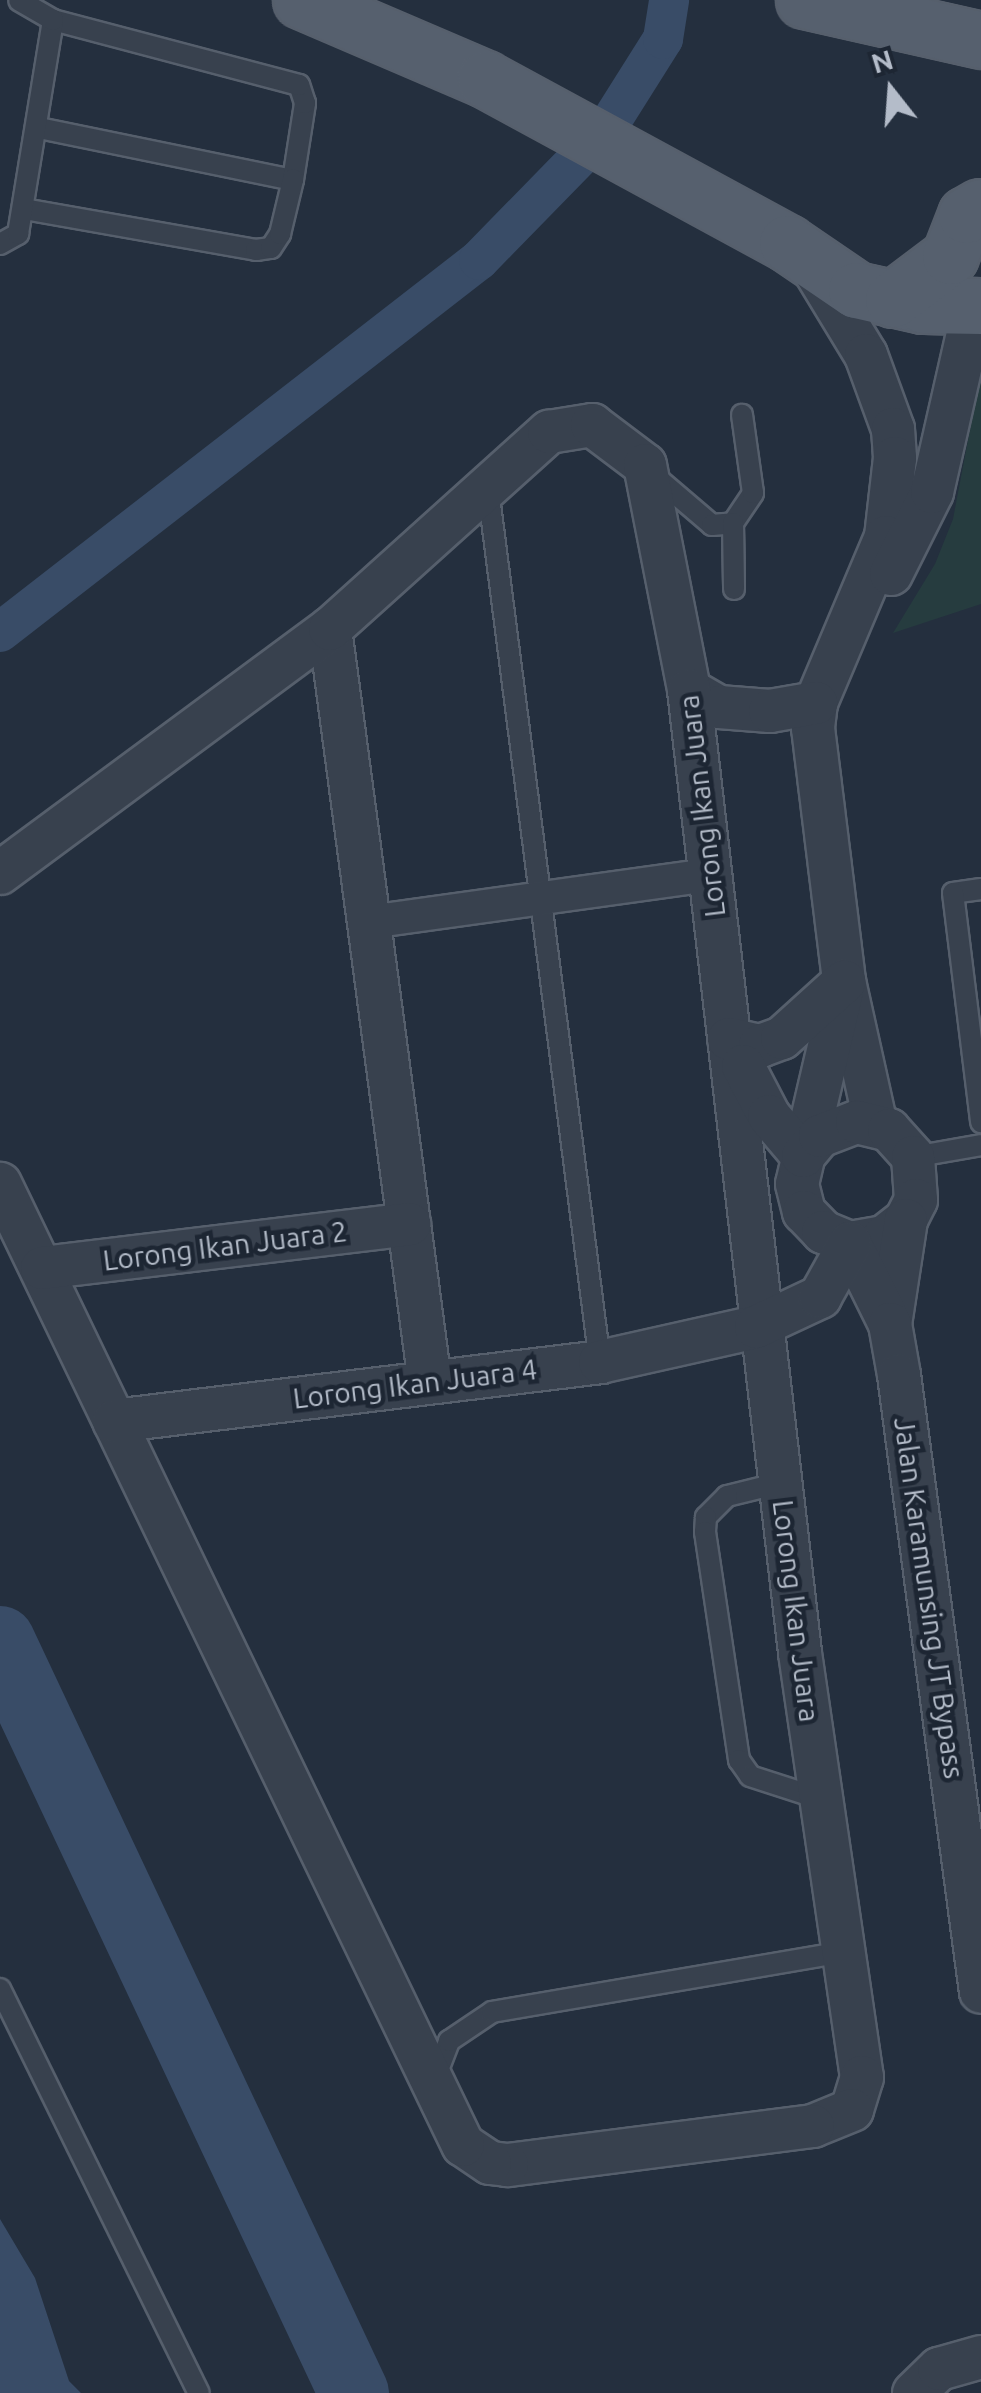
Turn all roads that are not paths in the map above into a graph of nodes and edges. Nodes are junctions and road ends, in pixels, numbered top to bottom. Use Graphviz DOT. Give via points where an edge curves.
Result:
graph roads {
  1 [pos="19,0"];
  2 [pos="300,0"];
  3 [pos="804,0"];
  4 [pos="54,20"];
  5 [pos="981,40"];
  6 [pos="38,128"];
  7 [pos="293,180"];
  8 [pos="981,206"];
  9 [pos="24,208"];
  10 [pos="0,244"];
  11 [pos="981,254"];
  12 [pos="811,265"];
  13 [pos="893,299"];
  14 [pos="978,306"];
  15 [pos="742,415"];
  16 [pos="645,465"];
  17 [pos="488,487"];
  18 [pos="732,523"];
  19 [pos="734,589"];
  20 [pos="330,628"];
  21 [pos="689,690"];
  22 [pos="820,694"];
  23 [pos="0,873"];
  24 [pos="710,876"];
  25 [pos="981,889"];
  26 [pos="539,899"];
  27 [pos="370,922"];
  28 [pos="844,981"];
  29 [pos="730,1039"];
  30 [pos="981,1122"];
  31 [pos="876,1125"];
  32 [pos="981,1145"];
  33 [pos="803,1156"];
  34 [pos="913,1156"];
  35 [pos="0,1184"];
  36 [pos="906,1220"];
  37 [pos="409,1224"];
  38 [pos="850,1243"];
  39 [pos="42,1268"];
  40 [pos="890,1324"];
  41 [pos="762,1325"];
  42 [pos="600,1362"];
  43 [pos="430,1382"];
  44 [pos="114,1421"];
  45 [pos="780,1483"];
  46 [pos="821,1799"];
  47 [pos="843,1952"];
  48 [pos="0,1989"];
  49 [pos="981,1992"];
  50 [pos="433,2090"];
  51 [pos="979,2353"];
  52 [pos="914,2392"];
  53 [pos="200,2393"];
  1 -- 4 [label="lane"];
  2 -- 12 [label="main road" via="486,80 787,243"];
  3 -- 5 [label="main road"];
  4 -- 6 [label="lane"];
  4 -- 7 [label="lane" via="299,85 304,103"];
  6 -- 7 [label="lane"];
  6 -- 9 [label="lane"];
  7 -- 9 [label="lane" via="280,234 271,248 256,250"];
  8 -- 13 [label="main road" via="966,215 950,256"];
  9 -- 10 [label="lane" via="18,234"];
  11 -- 14 [label="main road"];
  12 -- 13 [label="main road" via="856,290"];
  12 -- 22 [label="street" via="866,355 896,458 886,537"];
  13 -- 14 [label="main road"];
  14 -- 22 [label="street" via="932,492"];
  15 -- 18 [label="lane" via="754,493"];
  16 -- 17 [label="street" via="606,431 578,423 548,432"];
  16 -- 18 [label="lane" via="712,525"];
  16 -- 21 [label="street, Lorong Ikan Juara"];
  17 -- 20 [label="street"];
  17 -- 26 [label="lane"];
  18 -- 19 [label="lane"];
  20 -- 23 [label="street"];
  20 -- 27 [label="street"];
  21 -- 22 [label="street" via="719,707 770,711"];
  21 -- 24 [label="street, Lorong Ikan Juara"];
  22 -- 28 [label="street" via="813,728"];
  24 -- 26 [label="street"];
  24 -- 29 [label="street, Lorong Ikan Juara"];
  25 -- 30 [label="lane" via="954,893"];
  26 -- 27 [label="street"];
  26 -- 42 [label="lane"];
  27 -- 37 [label="street"];
  28 -- 29 [label="street" via="805,1024 782,1038 760,1046"];
  28 -- 31 [label="street"];
  28 -- 33 [label="street"];
  29 -- 33 [label="street" via="768,1116"];
  29 -- 41 [label="street, Lorong Ikan Juara"];
  31 -- 33 [label="street" via="838,1125"];
  31 -- 34 [label="street"];
  32 -- 34 [label="lane"];
  33 -- 38 [label="street" via="796,1184 804,1212 823,1232"];
  34 -- 36 [label="street, Jalan Karamunsing JT Bypass" via="916,1200"];
  35 -- 39 [label="street, Lorong Ikan Juara"];
  36 -- 38 [label="street" via="884,1237"];
  36 -- 40 [label="street, Jalan Karamunsing JT Bypass"];
  37 -- 39 [label="street, Lorong Ikan Juara 2"];
  37 -- 43 [label="street"];
  38 -- 40 [label="street, Jalan Karamunsing JT Bypass"];
  38 -- 41 [label="street, Lorong Ikan Juara 4" via="820,1296"];
  39 -- 44 [label="street, Lorong Ikan Juara"];
  40 -- 49 [label="street, Jalan Karamunsing JT Bypass"];
  41 -- 42 [label="street, Lorong Ikan Juara 4"];
  41 -- 45 [label="street, Lorong Ikan Juara"];
  42 -- 43 [label="street, Lorong Ikan Juara 4"];
  43 -- 44 [label="street, Lorong Ikan Juara 4"];
  44 -- 50 [label="street, Lorong Ikan Juara"];
  45 -- 46 [label="street, Lorong Ikan Juara"];
  45 -- 46 [label="lane" via="727,1496 706,1517 705,1532 739,1760 750,1776"];
  46 -- 47 [label="street, Lorong Ikan Juara"];
  47 -- 50 [label="lane" via="492,2012 448,2041"];
  47 -- 50 [label="street, Lorong Ikan Juara" via="862,2077 852,2110 833,2121 507,2164 463,2145"];
  48 -- 53 [label="lane"];
  51 -- 52 [label="street" via="939,2369"];
}
